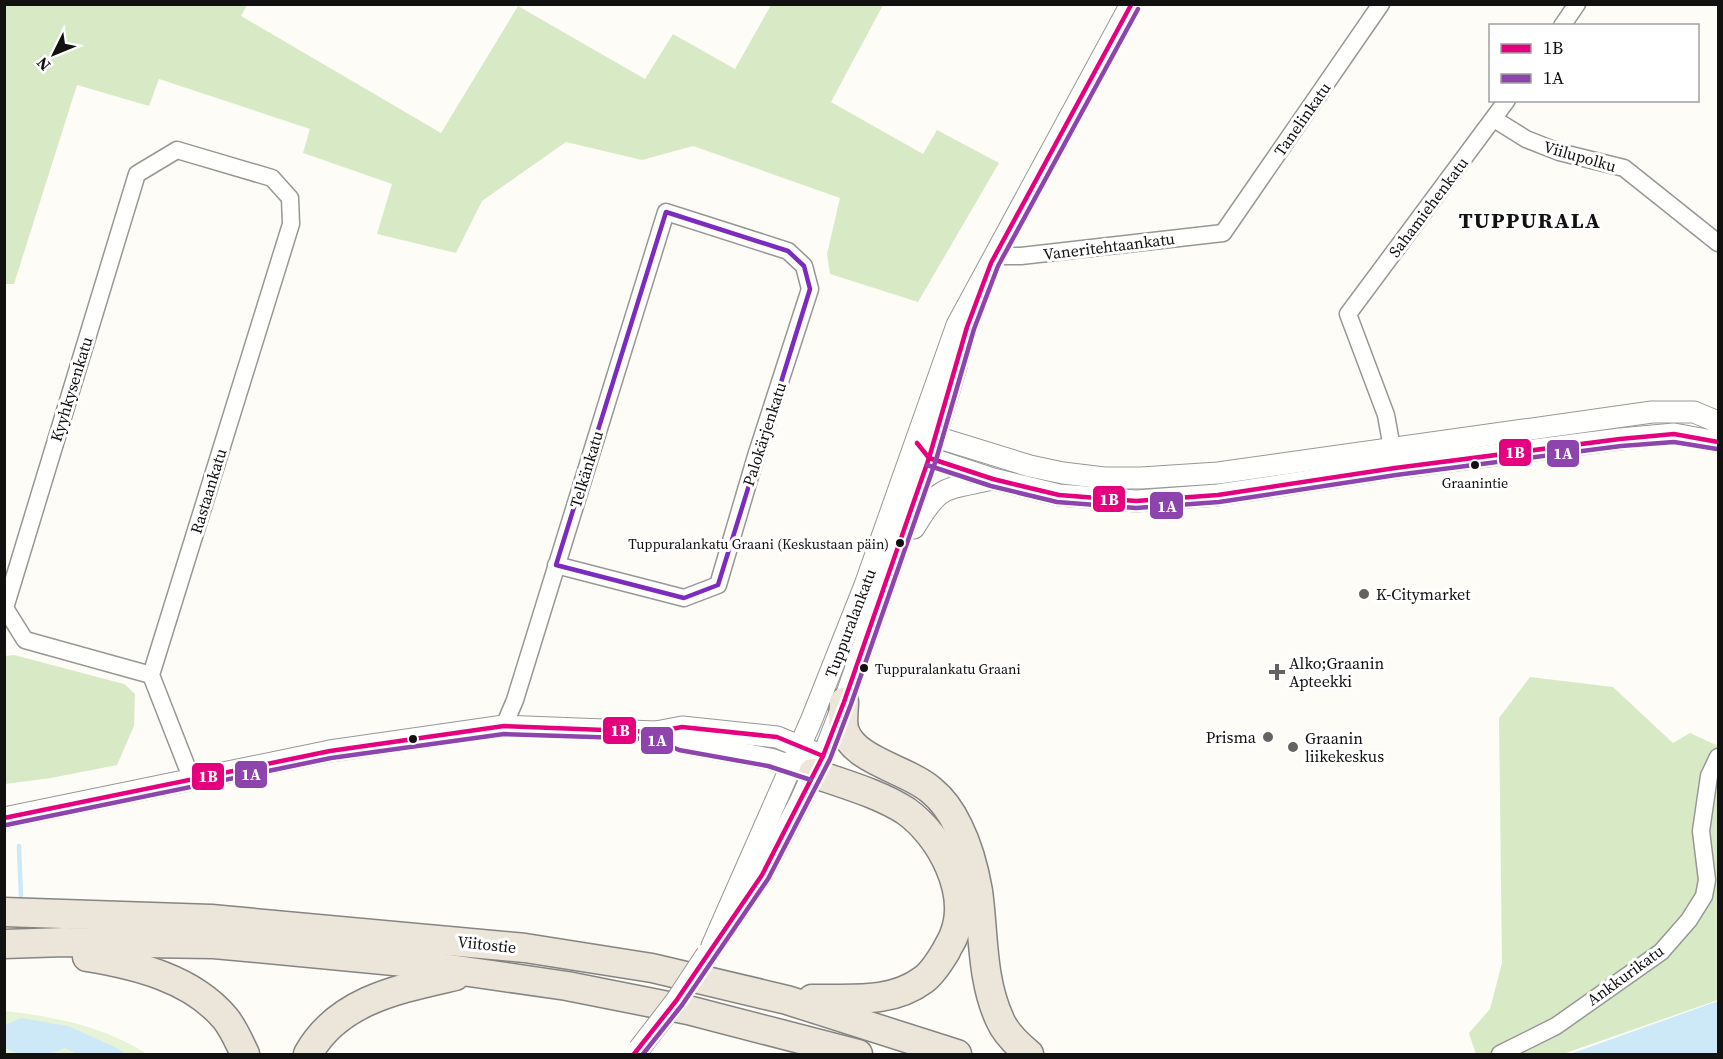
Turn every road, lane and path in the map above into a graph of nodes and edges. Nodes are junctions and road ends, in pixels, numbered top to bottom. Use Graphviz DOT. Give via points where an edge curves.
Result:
graph roads {
  1 [pos="1131,4"];
  2 [pos="1381,4"];
  3 [pos="1577,4"];
  4 [pos="1563,24"];
  5 [pos="1506,102"];
  6 [pos="1494,119"];
  7 [pos="290,198"];
  8 [pos="666,212"];
  9 [pos="1223,233"];
  10 [pos="1719,243"];
  11 [pos="993,259"];
  12 [pos="1719,422"];
  13 [pos="1719,442"];
  14 [pos="927,446"];
  15 [pos="1394,459"];
  16 [pos="993,479"];
  17 [pos="556,565"];
  18 [pos="892,565"];
  19 [pos="151,675"];
  20 [pos="844,702"];
  21 [pos="504,726"];
  22 [pos="1719,757"];
  23 [pos="807,761"];
  24 [pos="192,780"];
  25 [pos="4,818"];
  26 [pos="978,890"];
  27 [pos="4,912"];
  28 [pos="4,944"];
  29 [pos="471,972"];
  30 [pos="787,1000"];
  31 [pos="637,1052"];
  32 [pos="245,1054"];
  33 [pos="308,1054"];
  34 [pos="858,1054"];
  35 [pos="957,1054"];
  36 [pos="1029,1054"];
  37 [pos="1500,1054"];
  1 -- 11 [label="street, Tuppuralankatu"];
  2 -- 9 [label="street, Tanelinkatu"];
  3 -- 4 [label="street"];
  5 -- 6 [label="street, Sahamiehenkatu"];
  6 -- 10 [label="street, Viilupolku" via="1526,140 1624,168"];
  6 -- 15 [label="street, Sahamiehenkatu" via="1348,314 1386,415"];
  7 -- 19 [label="street, Rastaankatu" via="291,224"];
  7 -- 19 [label="street, Kyyhkysenkatu" via="272,178 177,150 136,174 5,608 25,640"];
  8 -- 17 [label="street, Telkänkatu"];
  8 -- 17 [label="street, Palokärjenkatu" via="788,251 804,266 810,289 718,585 684,598"];
  9 -- 11 [label="street, Vaneritehtaankatu"];
  11 -- 14 [label="street, Tuppuralankatu"];
  12 -- 15 [label="street" via="1694,412 1652,412"];
  13 -- 15 [label="street" via="1674,434 1511,454"];
  14 -- 15 [label="street" via="1104,478"];
  14 -- 16 [label="street"];
  14 -- 18 [label="street, Tuppuralankatu"];
  14 -- 23 [label="street, Tuppuralankatu" via="865,585"];
  15 -- 16 [label="street" via="1218,495 1136,501 1059,495"];
  16 -- 18 [label="street" via="958,485 936,496"];
  17 -- 21 [label="street, Telkänkatu"];
  18 -- 20 [label="street, Tuppuralankatu"];
  19 -- 24 [label="street"];
  20 -- 23 [label="street, Tuppuralankatu"];
  20 -- 26 [label="highway" via="844,730 852,744 931,789 953,814 967,843"];
  21 -- 23 [label="street" via="656,732 681,743 770,759"];
  21 -- 24 [label="street" via="330,751"];
  22 -- 37 [label="street, Ankkurikatu" via="1709,776 1701,831 1707,880 1704,896 1689,920 1661,952 1556,1026"];
  23 -- 26 [label="highway" via="900,787 933,811 954,839"];
  23 -- 30 [label="highway" via="905,811 927,830 944,854 955,882 958,907 955,934 942,959 924,980 883,997"];
  23 -- 31 [label="street, Tuppuralankatu, bridge" via="801,800 762,875"];
  24 -- 25 [label="street"];
  26 -- 36 [label="highway" via="986,978 992,1000 1001,1022"];
  27 -- 30 [label="highway, Viitostie" via="211,919 525,948 652,968"];
  28 -- 29 [label="highway, Viitostie" via="214,944"];
  28 -- 32 [label="highway" via="125,963 179,983 226,1019"];
  29 -- 33 [label="highway" via="385,993 358,1005 333,1023"];
  29 -- 34 [label="highway, Viitostie" via="688,1010"];
  30 -- 35 [label="highway, Viitostie"];
}
